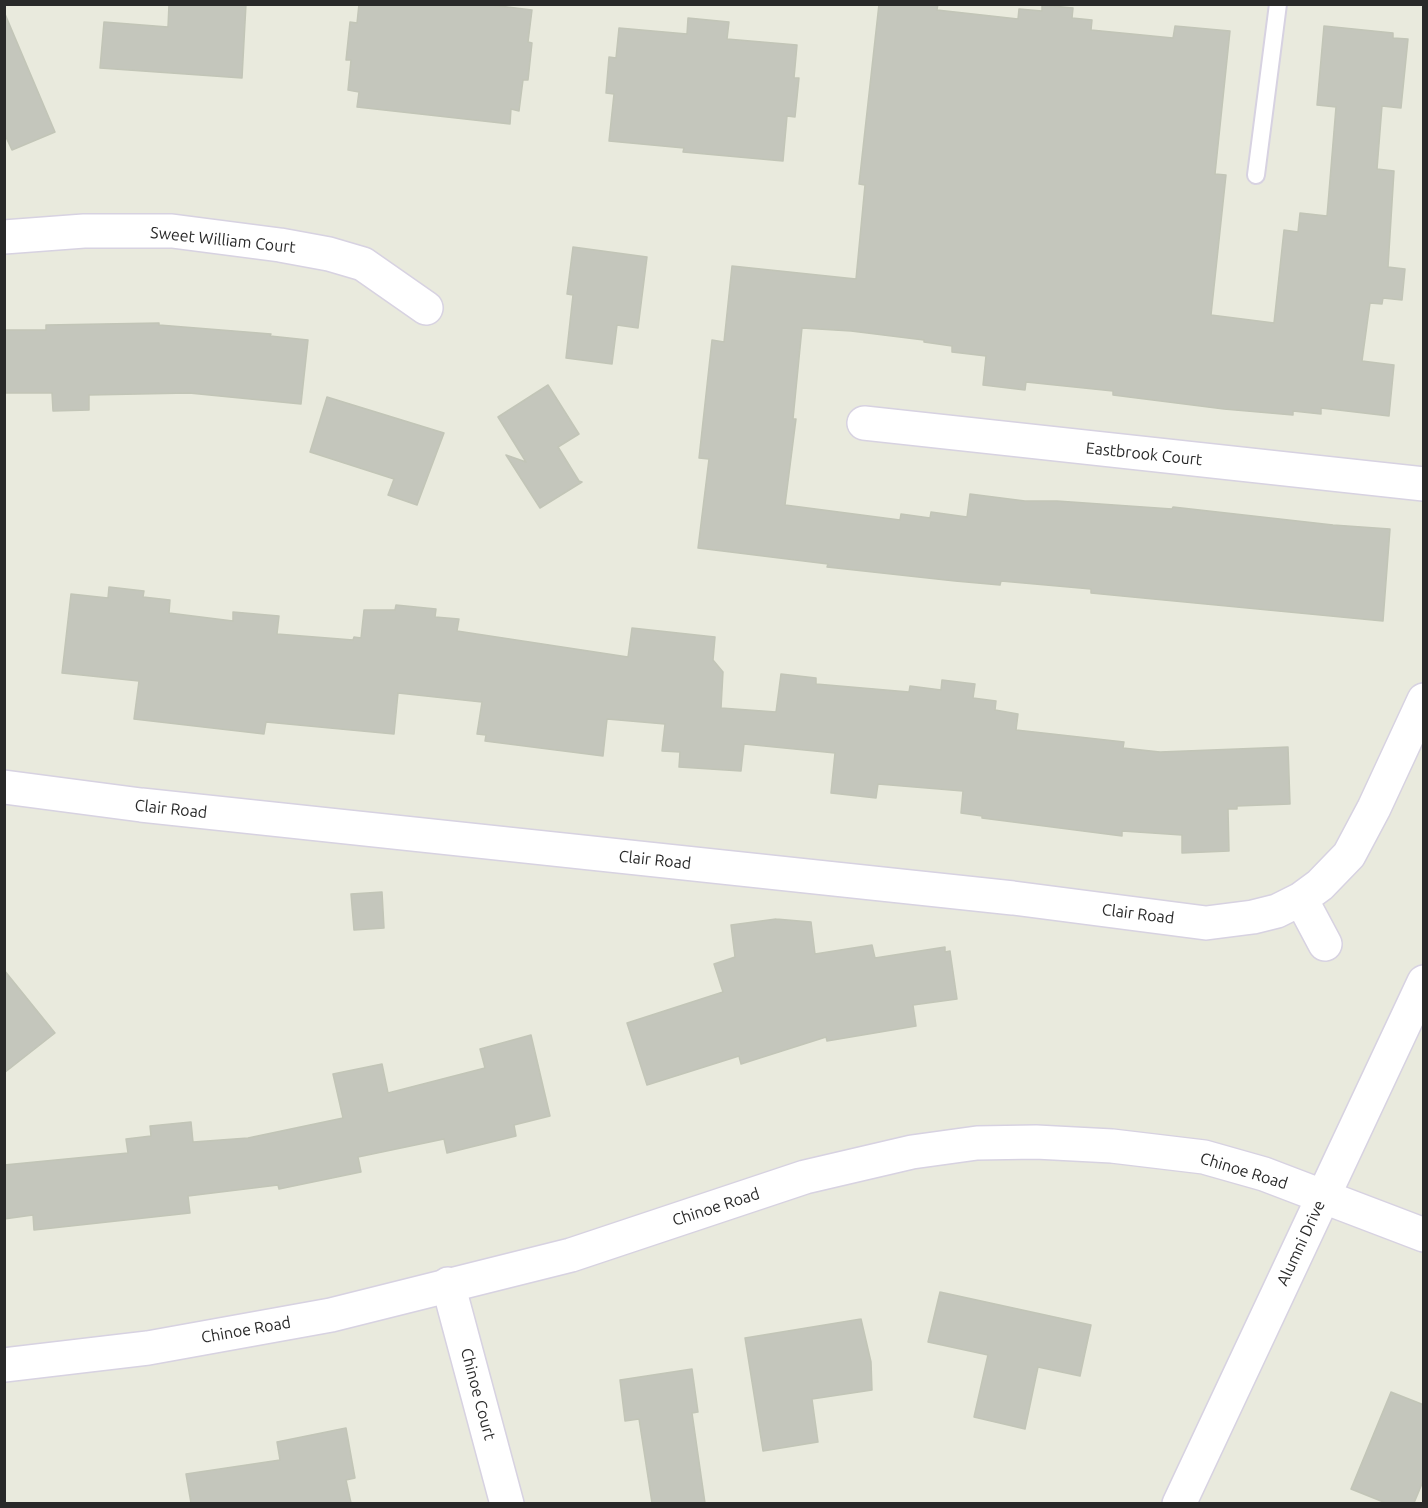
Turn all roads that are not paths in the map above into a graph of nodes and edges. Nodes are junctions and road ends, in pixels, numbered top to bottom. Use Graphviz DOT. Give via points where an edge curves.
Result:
graph roads {
  1 [pos="1278,4"];
  2 [pos="1256,175"];
  3 [pos="4,237"];
  4 [pos="426,308"];
  5 [pos="864,423"];
  6 [pos="1424,484"];
  7 [pos="1424,700"];
  8 [pos="4,787"];
  9 [pos="1301,899"];
  10 [pos="1325,944"];
  11 [pos="1424,982"];
  12 [pos="1323,1197"];
  13 [pos="1424,1235"];
  14 [pos="447,1284"];
  15 [pos="4,1365"];
  16 [pos="507,1503"];
  17 [pos="1179,1503"];
  1 -- 2 [label="lane"];
  3 -- 4 [label="street, Sweet William Court" via="84,231 172,231 280,245 363,264"];
  5 -- 6 [label="street, Eastbrook Court"];
  7 -- 9 [label="street, Clair Road" via="1349,855"];
  8 -- 9 [label="street, Clair Road" via="141,806 1001,897 1206,923 1253,917"];
  9 -- 10 [label="street"];
  11 -- 12 [label="street, Alumni Drive"];
  12 -- 13 [label="street, Chinoe Road"];
  12 -- 14 [label="street, Chinoe Road" via="1204,1156 1047,1142 977,1143 912,1152 805,1177 571,1255"];
  12 -- 17 [label="street, Alumni Drive"];
  14 -- 15 [label="street, Chinoe Road" via="320,1317 148,1348"];
  14 -- 16 [label="street, Chinoe Court"];
}
